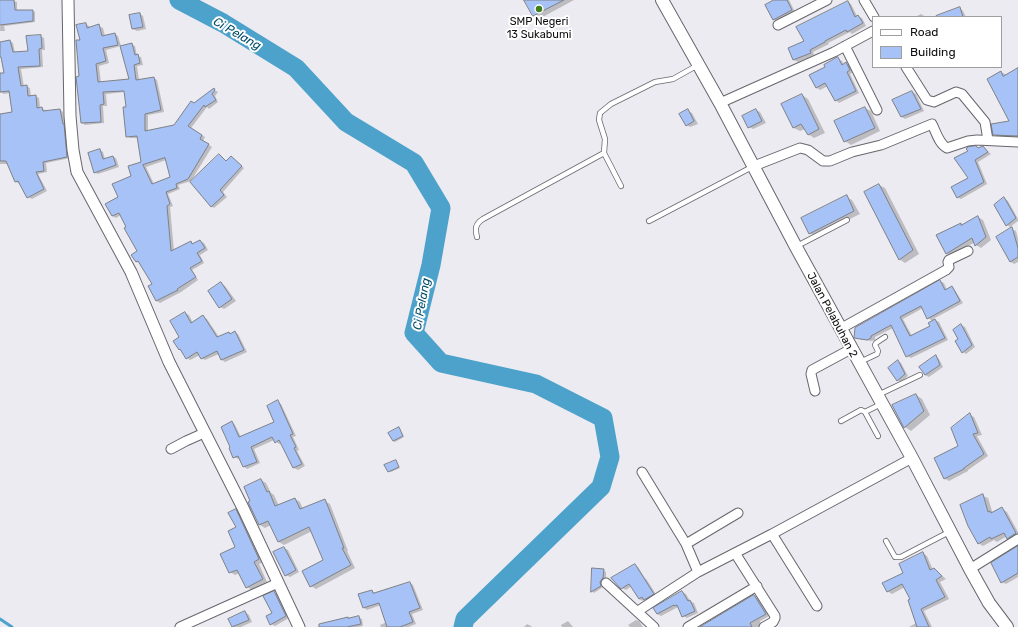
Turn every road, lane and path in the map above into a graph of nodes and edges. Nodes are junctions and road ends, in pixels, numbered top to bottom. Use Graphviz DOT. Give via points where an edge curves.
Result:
graph roads {
  1 [pos="68,0"];
  2 [pos="662,0"];
  3 [pos="827,0"];
  4 [pos="864,0"];
  5 [pos="873,16"];
  6 [pos="778,25"];
  7 [pos="872,32"];
  8 [pos="845,46"];
  9 [pos="699,65"];
  10 [pos="907,68"];
  11 [pos="720,103"];
  12 [pos="877,110"];
  13 [pos="988,140"];
  14 [pos="1018,142"];
  15 [pos="604,153"];
  16 [pos="754,166"];
  17 [pos="621,186"];
  18 [pos="847,220"];
  19 [pos="649,221"];
  20 [pos="477,237"];
  21 [pos="796,247"];
  22 [pos="968,251"];
  23 [pos="840,329"];
  24 [pos="885,338"];
  25 [pos="851,349"];
  26 [pos="859,363"];
  27 [pos="920,375"];
  28 [pos="816,391"];
  29 [pos="879,399"];
  30 [pos="866,412"];
  31 [pos="840,421"];
  32 [pos="204,433"];
  33 [pos="878,436"];
  34 [pos="171,449"];
  35 [pos="912,458"];
  36 [pos="642,472"];
  37 [pos="738,513"];
  38 [pos="950,531"];
  39 [pos="772,534"];
  40 [pos="1018,539"];
  41 [pos="886,541"];
  42 [pos="686,544"];
  43 [pos="735,553"];
  44 [pos="970,569"];
  45 [pos="698,572"];
  46 [pos="278,583"];
  47 [pos="606,583"];
  48 [pos="757,586"];
  49 [pos="817,606"];
  50 [pos="638,611"];
  51 [pos="1004,626"];
  52 [pos="180,627"];
  53 [pos="299,627"];
  54 [pos="654,627"];
  55 [pos="688,627"];
  56 [pos="764,627"];
  1 -- 32 [label="street" via="70,116 77,172 131,272 169,362"];
  2 -- 9 [label="main road, Jalan Pelabuhan 2"];
  3 -- 6 [label="street"];
  4 -- 5 [label="street"];
  7 -- 8 [label="street"];
  8 -- 11 [label="street"];
  8 -- 12 [label="street"];
  9 -- 11 [label="main road, Jalan Pelabuhan 2"];
  9 -- 15 [label="lane" via="673,80 655,82 606,107 600,113 605,139"];
  10 -- 13 [label="street" via="927,100 934,102 956,92 962,94 985,122"];
  11 -- 16 [label="main road, Jalan Pelabuhan 2"];
  13 -- 14 [label="street"];
  13 -- 16 [label="street" via="968,141 947,148 932,124 882,145 852,152 830,161 823,161 808,150 800,148"];
  15 -- 17 [label="lane"];
  15 -- 20 [label="lane" via="482,219 475,228"];
  16 -- 19 [label="lane"];
  16 -- 21 [label="main road, Jalan Pelabuhan 2"];
  18 -- 21 [label="lane"];
  21 -- 23 [label="main road, Jalan Pelabuhan 2"];
  22 -- 23 [label="street" via="949,260 949,267 946,270"];
  23 -- 25 [label="main road, Jalan Pelabuhan 2"];
  24 -- 26 [label="lane" via="876,342 877,354"];
  25 -- 26 [label="main road, Jalan Pelabuhan 2"];
  25 -- 28 [label="street" via="812,370"];
  26 -- 29 [label="main road, Jalan Pelabuhan 2"];
  27 -- 29 [label="lane"];
  29 -- 30 [label="lane"];
  29 -- 35 [label="main road, Jalan Pelabuhan 2"];
  30 -- 31 [label="lane" via="862,410"];
  30 -- 33 [label="lane"];
  32 -- 34 [label="street"];
  32 -- 46 [label="street"];
  35 -- 38 [label="main road, Jalan Pelabuhan 2"];
  35 -- 39 [label="street"];
  36 -- 42 [label="street"];
  37 -- 42 [label="street"];
  38 -- 41 [label="lane" via="901,557 895,557"];
  38 -- 44 [label="main road, Jalan Pelabuhan 2"];
  39 -- 43 [label="street"];
  39 -- 49 [label="street"];
  40 -- 44 [label="street"];
  42 -- 45 [label="street"];
  43 -- 45 [label="street"];
  43 -- 48 [label="street"];
  44 -- 51 [label="main road, Jalan Pelabuhan 2"];
  45 -- 50 [label="street"];
  46 -- 52 [label="street"];
  46 -- 53 [label="street"];
  47 -- 50 [label="street"];
  48 -- 55 [label="street"];
  48 -- 56 [label="street" via="775,618"];
  50 -- 54 [label="street"];
}
